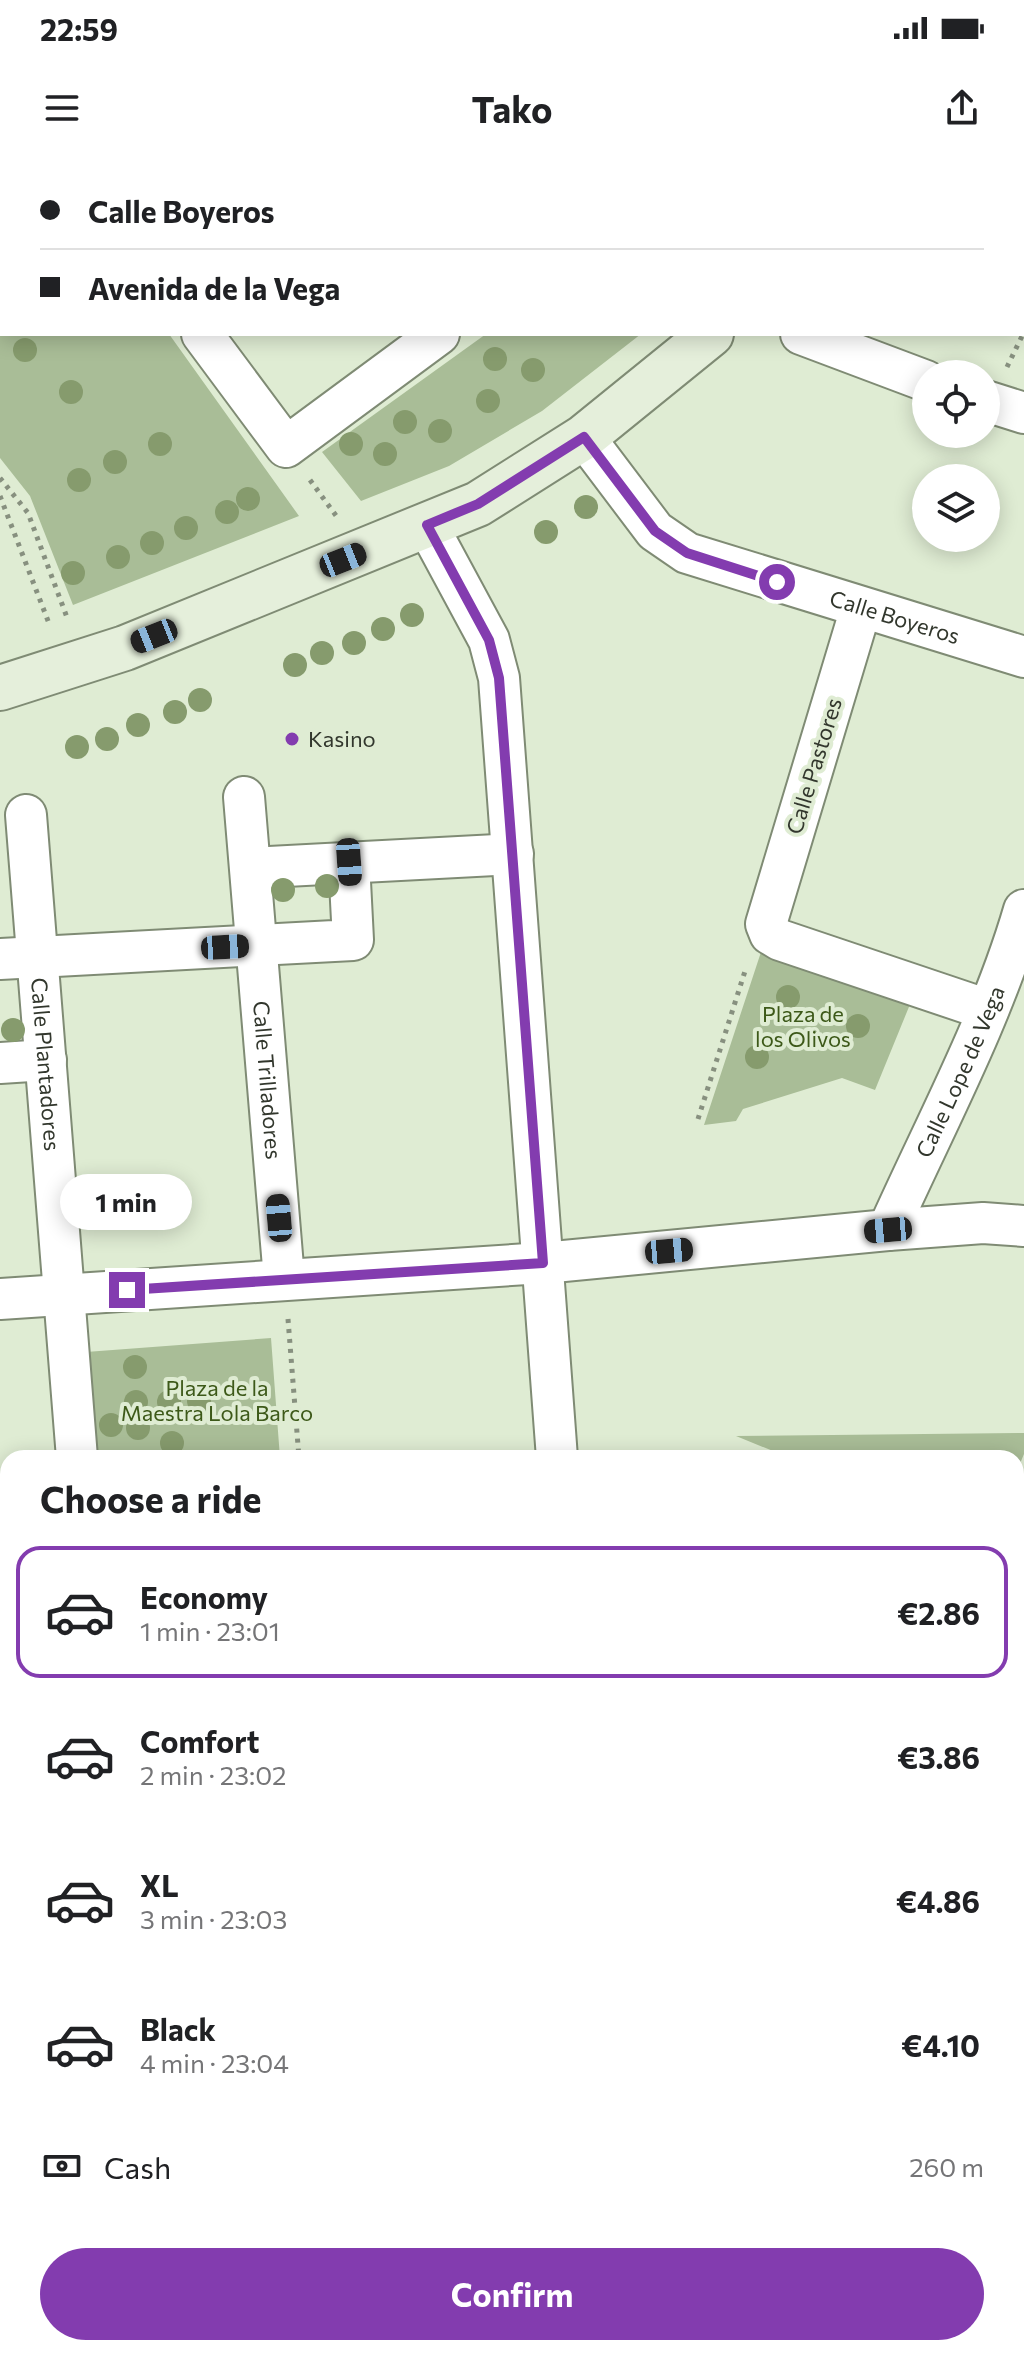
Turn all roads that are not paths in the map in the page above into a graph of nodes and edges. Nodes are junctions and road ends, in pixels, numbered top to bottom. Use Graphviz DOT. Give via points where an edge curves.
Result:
graph roads {
  1 [pos="203,336"];
  2 [pos="436,336"];
  3 [pos="709,336"];
  4 [pos="806,336"];
  5 [pos="912,376"];
  6 [pos="1000,405"];
  7 [pos="1024,413"];
  8 [pos="584,437"];
  9 [pos="427,525"];
  10 [pos="861,608"];
  11 [pos="1024,657"];
  12 [pos="0,688"];
  13 [pos="244,797"];
  14 [pos="26,815"];
  15 [pos="513,854"];
  16 [pos="349,862"];
  17 [pos="251,868"];
  18 [pos="1024,910"];
  19 [pos="256,945"];
  20 [pos="19,958"];
  21 [pos="988,1010"];
  22 [pos="46,1060"];
  23 [pos="0,1063"];
  24 [pos="1024,1226"];
  25 [pos="888,1230"];
  26 [pos="543,1263"];
  27 [pos="284,1279"];
  28 [pos="64,1294"];
  29 [pos="0,1299"];
  30 [pos="76,1450"];
  31 [pos="556,1450"];
  1 -- 2 [label="street" via="286,447"];
  3 -- 8 [label="main road"];
  4 -- 5 [label="street"];
  6 -- 7 [label="street"];
  8 -- 9 [label="main road" via="478,504"];
  8 -- 10 [label="street, Calle Boyeros" via="638,512 671,543 703,559"];
  9 -- 12 [label="main road" via="74,665"];
  9 -- 15 [label="street" via="495,658"];
  10 -- 11 [label="street, Calle Boyeros"];
  10 -- 21 [label="street, Calle Pastores" via="768,929"];
  13 -- 17 [label="street, Calle Trilladores"];
  14 -- 20 [label="street, Calle Plantadores"];
  15 -- 16 [label="street"];
  15 -- 26 [label="street"];
  16 -- 17 [label="street"];
  16 -- 19 [label="street" via="353,940"];
  17 -- 19 [label="street, Calle Trilladores"];
  18 -- 21 [label="street, Calle Lope de Vega"];
  19 -- 20 [label="street"];
  19 -- 27 [label="street, Calle Trilladores"];
  20 -- 22 [label="street, Calle Plantadores"];
  21 -- 25 [label="street, Calle Lope de Vega"];
  22 -- 23 [label="street"];
  22 -- 28 [label="street, Calle Plantadores"];
  24 -- 25 [label="street" via="983,1223"];
  25 -- 26 [label="street"];
  26 -- 27 [label="street"];
  26 -- 31 [label="street"];
  27 -- 28 [label="street"];
  28 -- 29 [label="street"];
  28 -- 30 [label="street, Calle Plantadores"];
}
